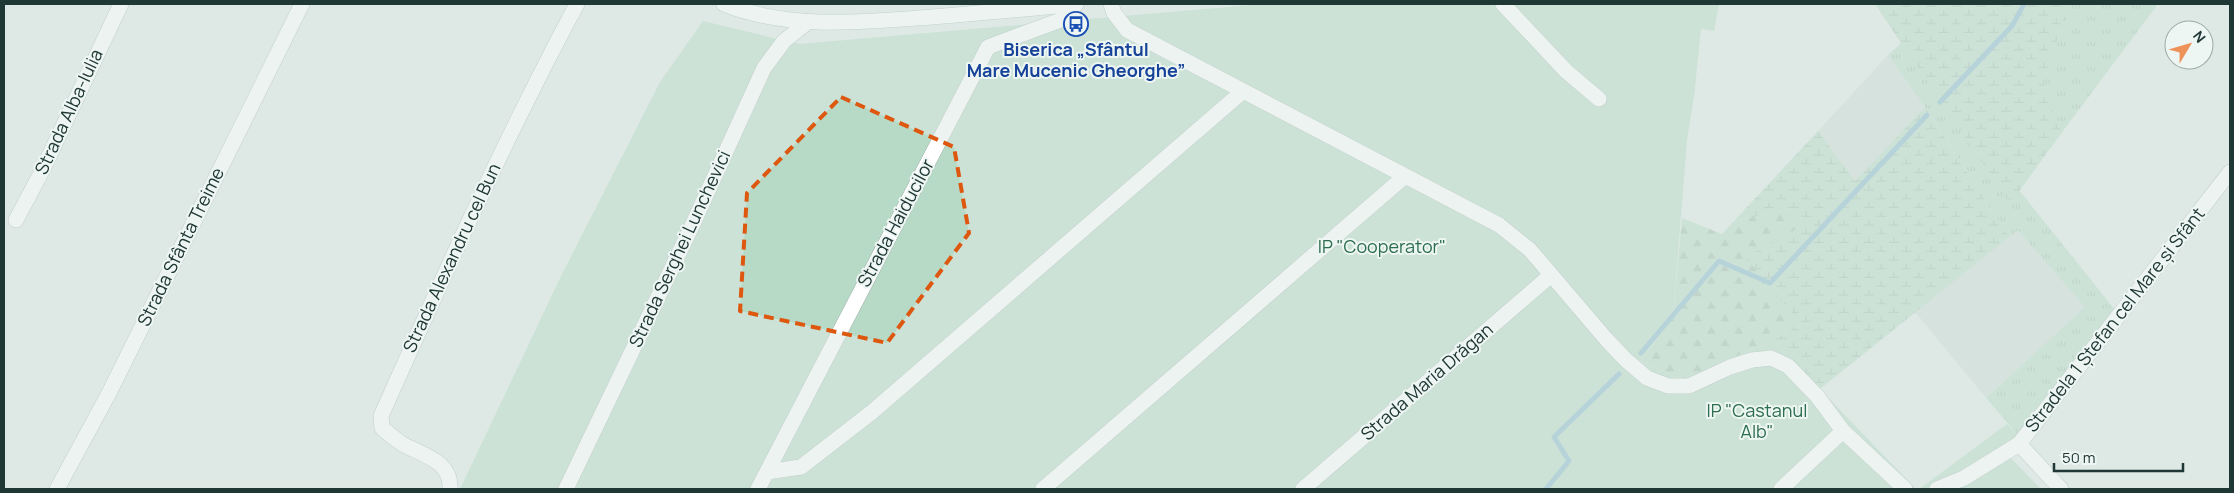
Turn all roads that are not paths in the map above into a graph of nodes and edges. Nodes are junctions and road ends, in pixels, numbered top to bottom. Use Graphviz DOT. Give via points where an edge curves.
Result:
graph roads {
  1 [pos="121,4"];
  2 [pos="302,4"];
  3 [pos="577,4"];
  4 [pos="724,4"];
  5 [pos="1076,4"];
  6 [pos="1111,4"];
  7 [pos="1503,4"];
  8 [pos="809,21"];
  9 [pos="1242,92"];
  10 [pos="1598,99"];
  11 [pos="2230,172"];
  12 [pos="1404,177"];
  13 [pos="16,220"];
  14 [pos="1551,275"];
  15 [pos="1843,431"];
  16 [pos="2019,444"];
  17 [pos="767,472"];
  18 [pos="57,489"];
  19 [pos="450,489"];
  20 [pos="566,489"];
  21 [pos="758,489"];
  22 [pos="1043,489"];
  23 [pos="1303,489"];
  24 [pos="1781,489"];
  25 [pos="1905,489"];
  26 [pos="1936,489"];
  27 [pos="2060,489"];
  1 -- 13 [label="street, Strada Alba-Iulia"];
  2 -- 18 [label="street, Strada Sfânta Treime" via="109,394"];
  3 -- 19 [label="street, Strada Alexandru cel Bun" via="474,206 380,416 382,428 402,444 443,466 450,476"];
  4 -- 8 [label="street" via="758,15"];
  5 -- 8 [label="street" via="906,19"];
  5 -- 17 [label="street, Strada Haiducilor" via="1066,18 988,47"];
  6 -- 9 [label="street" via="1127,30"];
  7 -- 10 [label="street" via="1566,71"];
  8 -- 20 [label="street, Strada Serghei Lunchevici" via="784,42 764,68"];
  9 -- 12 [label="street"];
  9 -- 17 [label="street" via="872,412 801,467"];
  11 -- 16 [label="street, Stradela 1 Ștefan cel Mare și Sfânt"];
  12 -- 14 [label="street" via="1499,225 1530,250"];
  12 -- 22 [label="street"];
  14 -- 15 [label="street" via="1626,360 1647,378 1668,386 1689,386 1730,367 1771,358 1788,366 1817,396"];
  14 -- 23 [label="street, Strada Maria Drăgan"];
  15 -- 24 [label="street"];
  15 -- 25 [label="street"];
  16 -- 26 [label="street" via="1964,478"];
  16 -- 27 [label="street, Stradela 1 Ștefan cel Mare și Sfânt"];
  17 -- 21 [label="street, Strada Haiducilor"];
}
